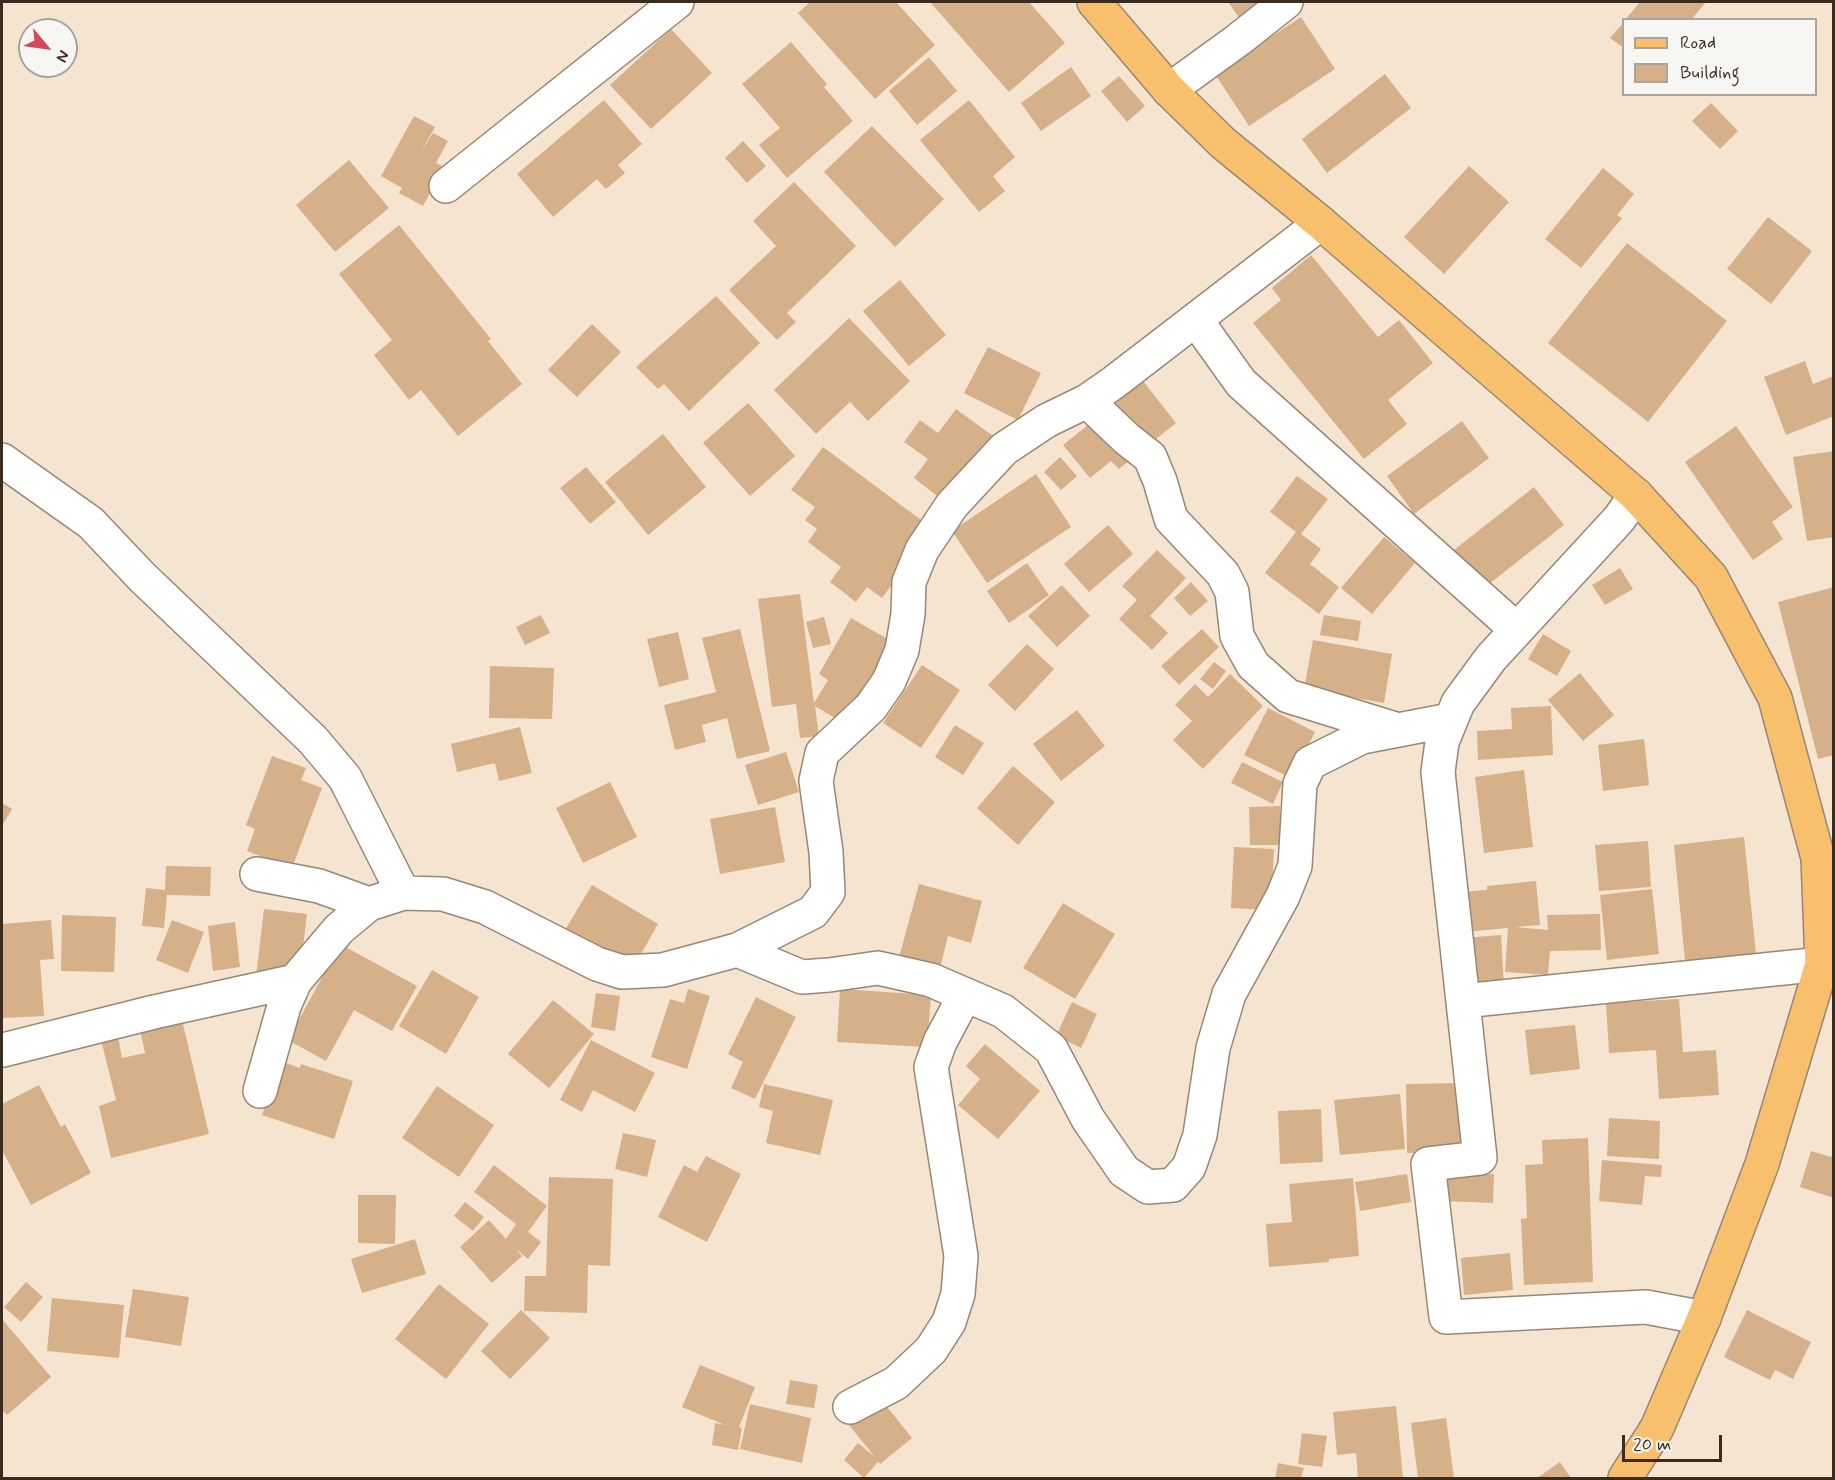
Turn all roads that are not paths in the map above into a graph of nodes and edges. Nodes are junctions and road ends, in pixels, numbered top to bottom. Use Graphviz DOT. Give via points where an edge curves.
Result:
graph roads {
  1 [pos="677,2"];
  2 [pos="1094,2"];
  3 [pos="1286,2"];
  4 [pos="1169,90"];
  5 [pos="446,186"];
  6 [pos="1322,223"];
  7 [pos="1196,320"];
  8 [pos="1087,401"];
  9 [pos="2,460"];
  10 [pos="1636,495"];
  11 [pos="1516,630"];
  12 [pos="1450,720"];
  13 [pos="1399,730"];
  14 [pos="257,874"];
  15 [pos="403,893"];
  16 [pos="369,904"];
  17 [pos="737,950"];
  18 [pos="1822,964"];
  19 [pos="295,981"];
  20 [pos="965,995"];
  21 [pos="1463,1001"];
  22 [pos="3,1050"];
  23 [pos="260,1091"];
  24 [pos="1704,1318"];
  25 [pos="850,1407"];
  26 [pos="1624,1479"];
  1 -- 5 [label="street"];
  2 -- 4 [label="main road"];
  3 -- 4 [label="street"];
  4 -- 6 [label="main road" via="1223,143"];
  6 -- 7 [label="street"];
  6 -- 10 [label="main road"];
  7 -- 8 [label="street"];
  7 -- 11 [label="street" via="1241,383"];
  8 -- 13 [label="street" via="1150,457 1171,519 1223,574 1232,592 1237,636 1252,665 1288,696"];
  8 -- 17 [label="street" via="1046,421 1004,449 952,505 922,550 909,582 902,650 889,681 871,707 822,753 816,781 828,892 813,912"];
  9 -- 15 [label="street" via="91,523 313,741 345,778"];
  10 -- 11 [label="street" via="1619,519"];
  10 -- 18 [label="main road" via="1711,577 1775,698 1818,858"];
  11 -- 12 [label="street" via="1458,703"];
  12 -- 13 [label="street"];
  12 -- 21 [label="street" via="1438,772"];
  13 -- 20 [label="street" via="1362,737 1310,763 1300,784 1295,866 1283,896 1229,994 1213,1048 1200,1135 1189,1167 1173,1185 1148,1187 1124,1171 1088,1119 1051,1049 1003,1011"];
  14 -- 16 [label="street" via="319,886"];
  15 -- 16 [label="street"];
  15 -- 17 [label="street" via="443,894 485,907 597,964 622,972 663,970"];
  16 -- 19 [label="street" via="339,929"];
  17 -- 20 [label="street" via="802,977 878,968 931,980"];
  18 -- 21 [label="street"];
  18 -- 24 [label="main road" via="1762,1164"];
  19 -- 22 [label="street"];
  19 -- 23 [label="street"];
  20 -- 25 [label="street" via="940,1042 932,1067 961,1256 958,1294 949,1322 931,1350 896,1383"];
  21 -- 24 [label="street" via="1480,1158 1428,1164 1446,1317 1646,1306"];
  24 -- 26 [label="main road" via="1657,1428"];
}
